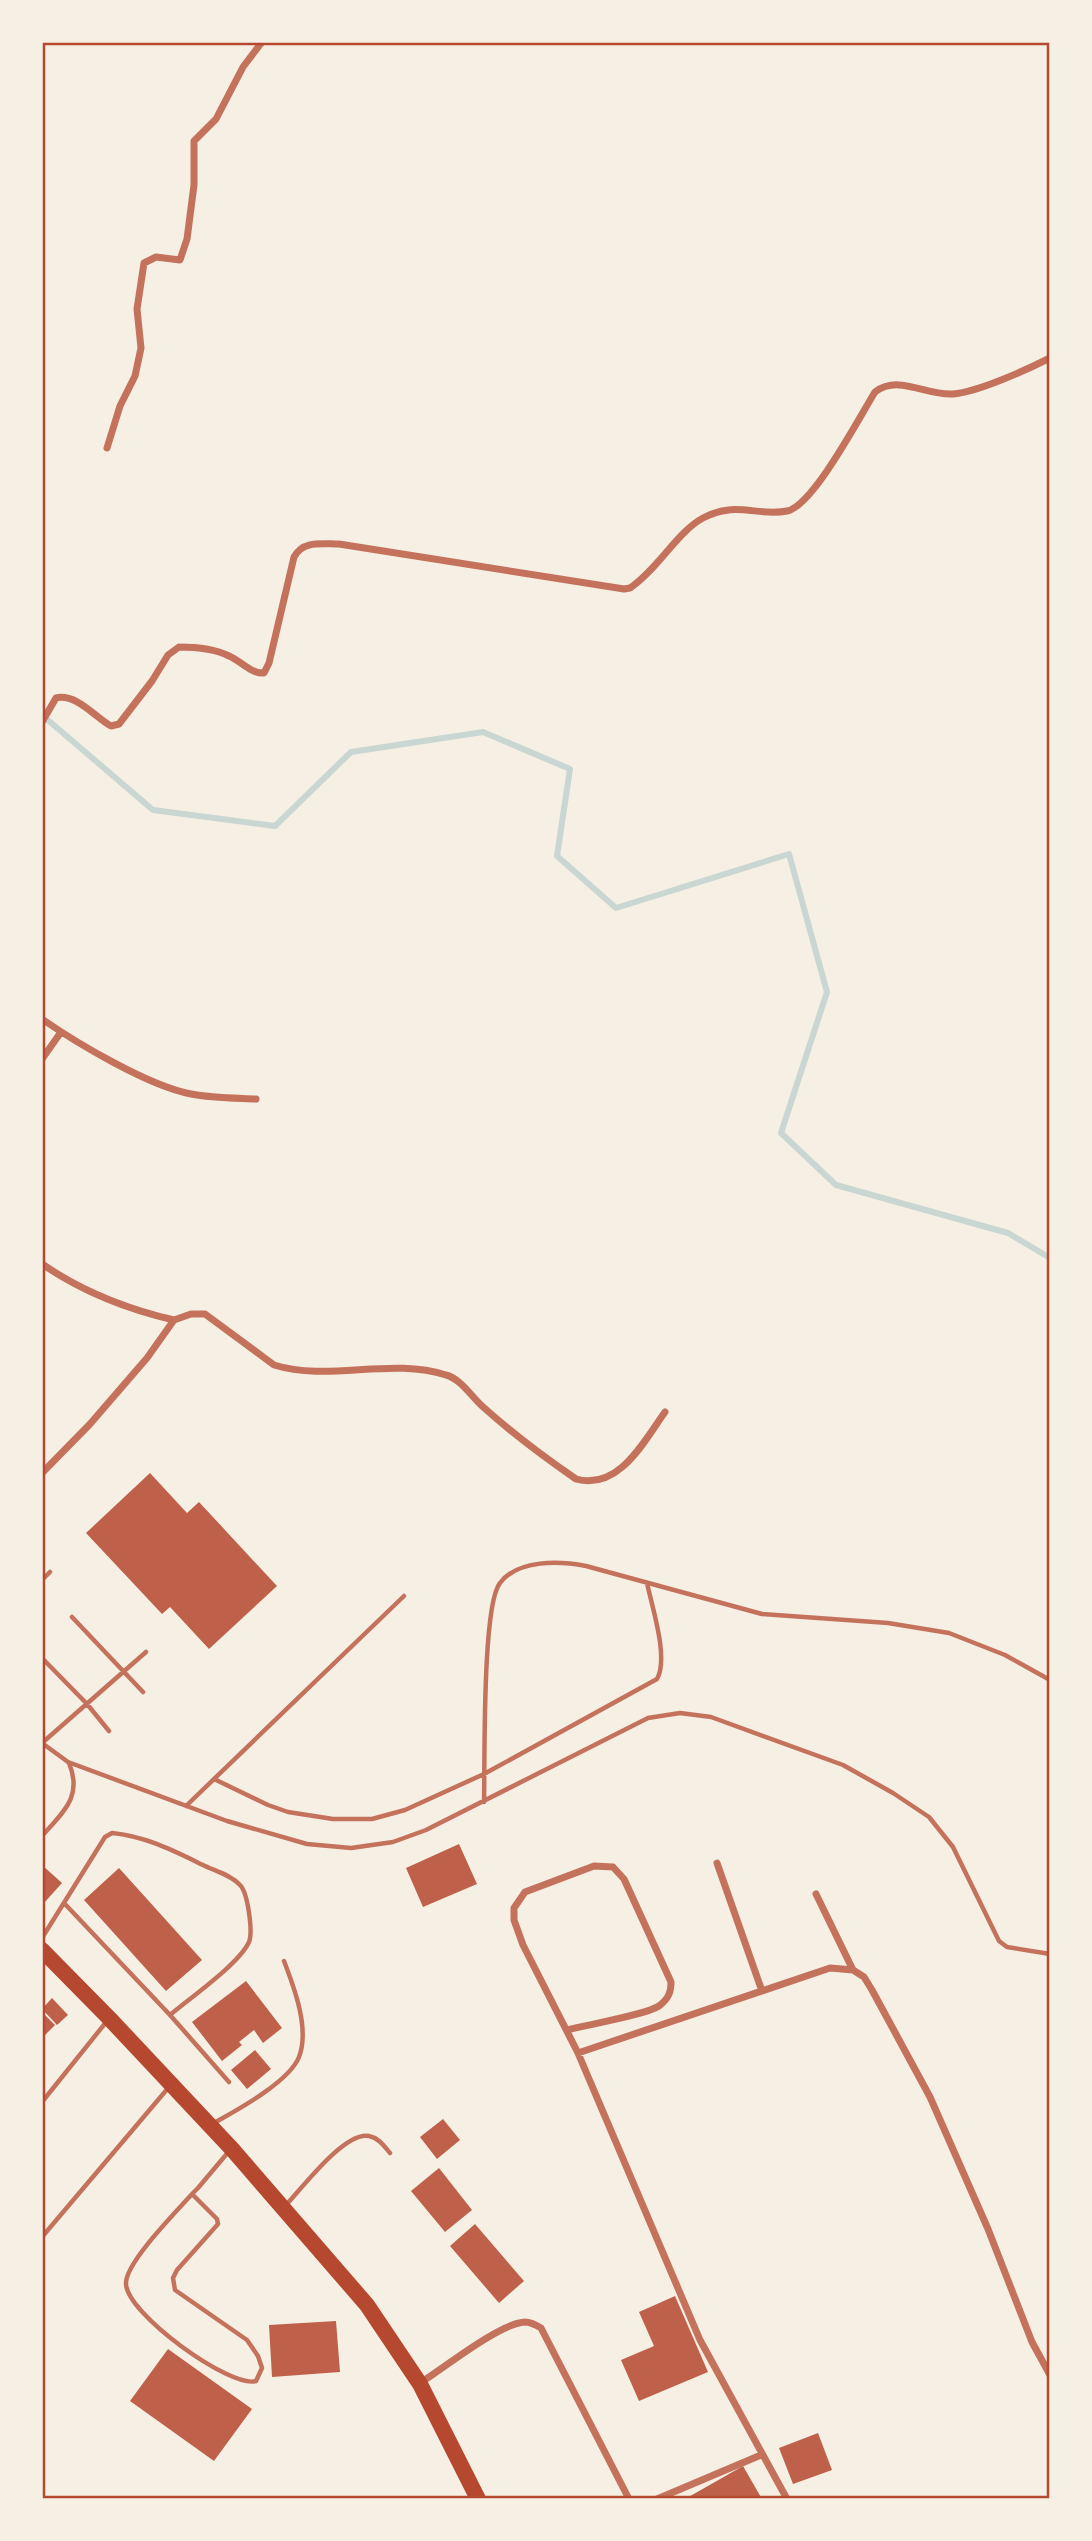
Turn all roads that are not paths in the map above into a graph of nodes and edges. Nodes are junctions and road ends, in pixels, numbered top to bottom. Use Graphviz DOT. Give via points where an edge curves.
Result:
graph roads {
  1 [pos="262,42"];
  2 [pos="1050,358"];
  3 [pos="107,448"];
  4 [pos="42,722"];
  5 [pos="42,1018"];
  6 [pos="61,1032"];
  7 [pos="42,1059"];
  8 [pos="256,1100"];
  9 [pos="42,1264"];
  10 [pos="174,1320"];
  11 [pos="665,1412"];
  12 [pos="42,1473"];
  13 [pos="50,1572"];
  14 [pos="42,1580"];
  15 [pos="647,1583"];
  16 [pos="404,1596"];
  17 [pos="72,1618"];
  18 [pos="146,1652"];
  19 [pos="42,1658"];
  20 [pos="124,1671"];
  21 [pos="1050,1680"];
  22 [pos="143,1692"];
  23 [pos="87,1703"];
  24 [pos="108,1731"];
  25 [pos="42,1743"];
  26 [pos="68,1762"];
  27 [pos="485,1774"];
  28 [pos="214,1779"];
  29 [pos="484,1802"];
  30 [pos="186,1806"];
  31 [pos="42,1836"];
  32 [pos="717,1863"];
  33 [pos="816,1894"];
  34 [pos="64,1903"];
  35 [pos="42,1938"];
  36 [pos="42,1950"];
  37 [pos="1050,1954"];
  38 [pos="284,1961"];
  39 [pos="853,1970"];
  40 [pos="762,1991"];
  41 [pos="170,2015"];
  42 [pos="109,2018"];
  43 [pos="566,2030"];
  44 [pos="578,2053"];
  45 [pos="229,2082"];
  46 [pos="172,2084"];
  47 [pos="42,2102"];
  48 [pos="210,2125"];
  49 [pos="232,2148"];
  50 [pos="390,2153"];
  51 [pos="192,2193"];
  52 [pos="283,2208"];
  53 [pos="42,2237"];
  54 [pos="1050,2375"];
  55 [pos="420,2384"];
  56 [pos="761,2455"];
  57 [pos="478,2499"];
  58 [pos="629,2499"];
  59 [pos="657,2499"];
  60 [pos="787,2499"];
  1 -- 3 [label="street" via="216,119 194,141 194,186 180,260 156,257 144,263 136,309 141,348"];
  2 -- 4 [label="street" via="965,393 939,393 895,383 879,389 808,496 795,508 737,508 711,514 692,525 630,588 339,544 312,544 301,548 294,558 264,673 215,651 179,647 114,726 61,696"];
  5 -- 6 [label="street"];
  6 -- 7 [label="street"];
  6 -- 8 [label="street" via="175,1090"];
  9 -- 10 [label="street" via="107,1300"];
  10 -- 11 [label="street" via="205,1314 274,1365 285,1368 448,1375 526,1442 583,1481 610,1477"];
  10 -- 12 [label="street" via="147,1359"];
  13 -- 14 [label="lane"];
  15 -- 21 [label="lane" via="762,1614 888,1623 949,1633 1005,1655"];
  15 -- 27 [label="lane" via="660,1649 657,1679"];
  15 -- 27 [label="lane" via="570,1563 529,1566 501,1581 492,1601"];
  16 -- 28 [label="lane"];
  17 -- 20 [label="lane"];
  18 -- 20 [label="lane"];
  19 -- 23 [label="lane"];
  20 -- 22 [label="lane"];
  20 -- 23 [label="lane"];
  23 -- 24 [label="lane"];
  23 -- 25 [label="lane"];
  25 -- 26 [label="lane"];
  26 -- 30 [label="lane"];
  26 -- 31 [label="lane" via="75,1784 71,1801"];
  27 -- 28 [label="lane" via="405,1810 355,1820 288,1812"];
  27 -- 29 [label="lane"];
  28 -- 30 [label="lane"];
  29 -- 30 [label="lane" via="393,1842 351,1848 307,1844"];
  29 -- 37 [label="lane" via="648,1718 680,1713 711,1717 843,1765 929,1817 953,1847 999,1941 1007,1947"];
  32 -- 40 [label="street"];
  33 -- 39 [label="street"];
  34 -- 35 [label="lane"];
  34 -- 41 [label="lane"];
  34 -- 41 [label="lane" via="105,1837 112,1833 164,1845 240,1885 246,1892 248,1944"];
  36 -- 42 [label="highway"];
  38 -- 48 [label="lane" via="297,1997 302,2048 298,2059 281,2079"];
  39 -- 40 [label="street" via="830,1968"];
  39 -- 54 [label="street" via="872,1990 930,2098"];
  40 -- 44 [label="street"];
  41 -- 45 [label="lane"];
  42 -- 46 [label="highway"];
  42 -- 47 [label="lane"];
  43 -- 43 [label="street" via="523,1945 514,1920 515,1906 525,1892 594,1866 613,1867 624,1879 671,1982 671,1992 653,2009"];
  43 -- 44 [label="street"];
  44 -- 56 [label="street" via="700,2340"];
  46 -- 48 [label="highway"];
  46 -- 53 [label="lane"];
  48 -- 49 [label="highway"];
  49 -- 51 [label="lane"];
  49 -- 52 [label="highway"];
  50 -- 52 [label="lane" via="377,2139 355,2137"];
  51 -- 51 [label="lane" via="132,2265 125,2282 128,2296 167,2337 228,2375 243,2382 256,2381 262,2368 247,2340 175,2290 177,2270 218,2224"];
  52 -- 55 [label="highway" via="367,2305"];
  55 -- 57 [label="highway"];
  55 -- 58 [label="street" via="503,2329 525,2322 541,2328"];
  56 -- 59 [label="street"];
  56 -- 60 [label="street"];
}
